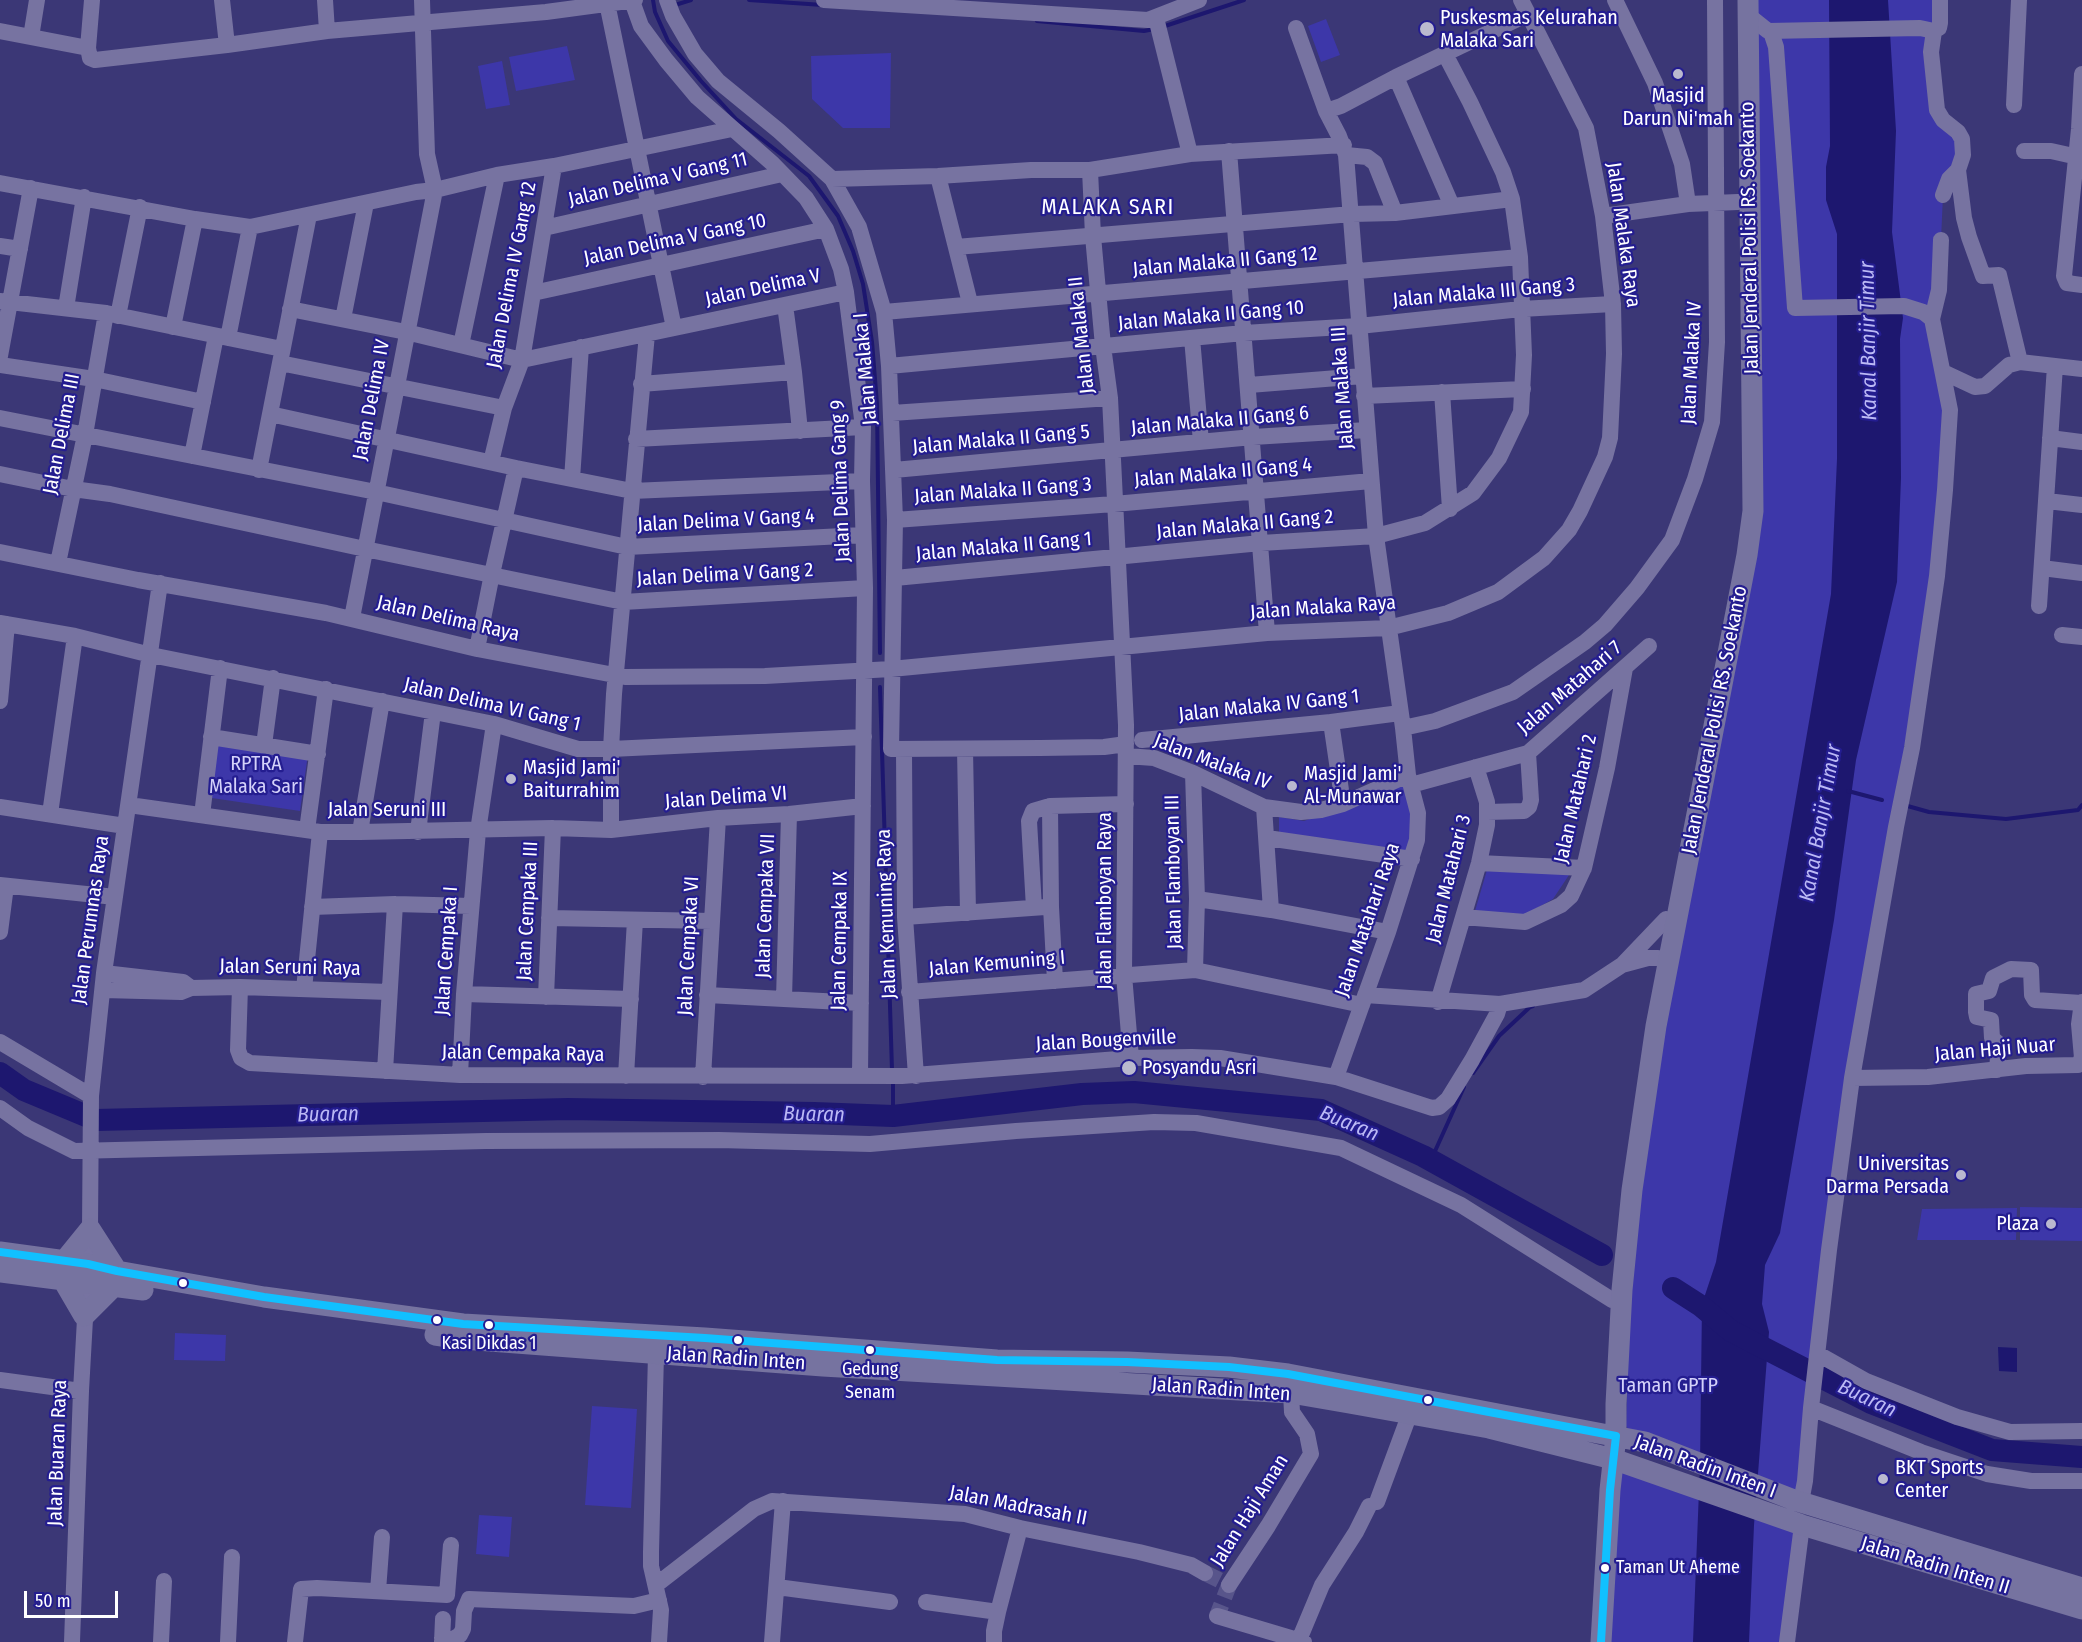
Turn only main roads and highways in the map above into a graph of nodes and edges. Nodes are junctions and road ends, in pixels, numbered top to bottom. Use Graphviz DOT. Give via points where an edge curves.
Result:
graph roads {
  1 [pos="1744,5"];
  2 [pos="1670,928"];
  3 [pos="1624,1220"];
  4 [pos="0,1252"];
  5 [pos="63,1270"];
  6 [pos="0,1272"];
  7 [pos="116,1279"];
  8 [pos="1616,1293"];
  9 [pos="822,1357"];
  10 [pos="1616,1404"];
  11 [pos="1609,1435"];
  12 [pos="1636,1441"];
  13 [pos="1615,1461"];
  14 [pos="1796,1512"];
  15 [pos="2082,1588"];
  16 [pos="2082,1609"];
  17 [pos="1590,1642"];
  18 [pos="1601,1642"];
  1 -- 2 [label="main road, Jalan Jenderal Polisi RS. Soekanto" via="1727,202 1740,521"];
  1 -- 2 [label="main road, Jalan Jenderal Polisi RS. Soekanto" via="1748,45 1753,511"];
  2 -- 3 [label="main road, Jalan Jenderal Polisi RS. Soekanto"];
  2 -- 3 [label="main road, Jalan Jenderal Polisi RS. Soekanto" via="1653,958 1652,1000"];
  3 -- 8 [label="main road, Jalan Jenderal Polisi RS. Soekanto"];
  4 -- 5 [label="main road, Jalan Radin Inten"];
  5 -- 6 [label="main road, Jalan Radin Inten"];
  5 -- 7 [label="main road, Jalan Radin Inten"];
  5 -- 7 [label="main road" via="84,1316"];
  5 -- 7 [label="main road" via="90,1229"];
  7 -- 9 [label="main road, Jalan Radin Inten" via="463,1324 705,1338"];
  7 -- 9 [label="main road, Jalan Radin Inten" via="311,1318 463,1339 656,1354"];
  8 -- 10 [label="main road, Jalan Jenderal Polisi RS. Soekanto"];
  8 -- 11 [label="main road, Jalan Jenderal Polisi RS. Soekanto"];
  9 -- 11 [label="main road, Jalan Radin Inten" via="1229,1367 1288,1374"];
  9 -- 13 [label="main road, Jalan Radin Inten" via="1291,1394 1489,1428"];
  10 -- 11 [label="main road, Jalan Jenderal Polisi RS. Soekanto"];
  10 -- 12 [label="main road"];
  11 -- 12 [label="main road, Jalan Radin Inten I"];
  11 -- 13 [label="main road"];
  12 -- 14 [label="main road, Jalan Radin Inten I"];
  13 -- 14 [label="main road, Jalan Radin Inten I"];
  13 -- 17 [label="main road"];
  13 -- 18 [label="main road" via="1625,1469 1610,1490"];
  14 -- 15 [label="main road, Jalan Radin Inten II"];
  14 -- 16 [label="main road, Jalan Radin Inten II"];
}
